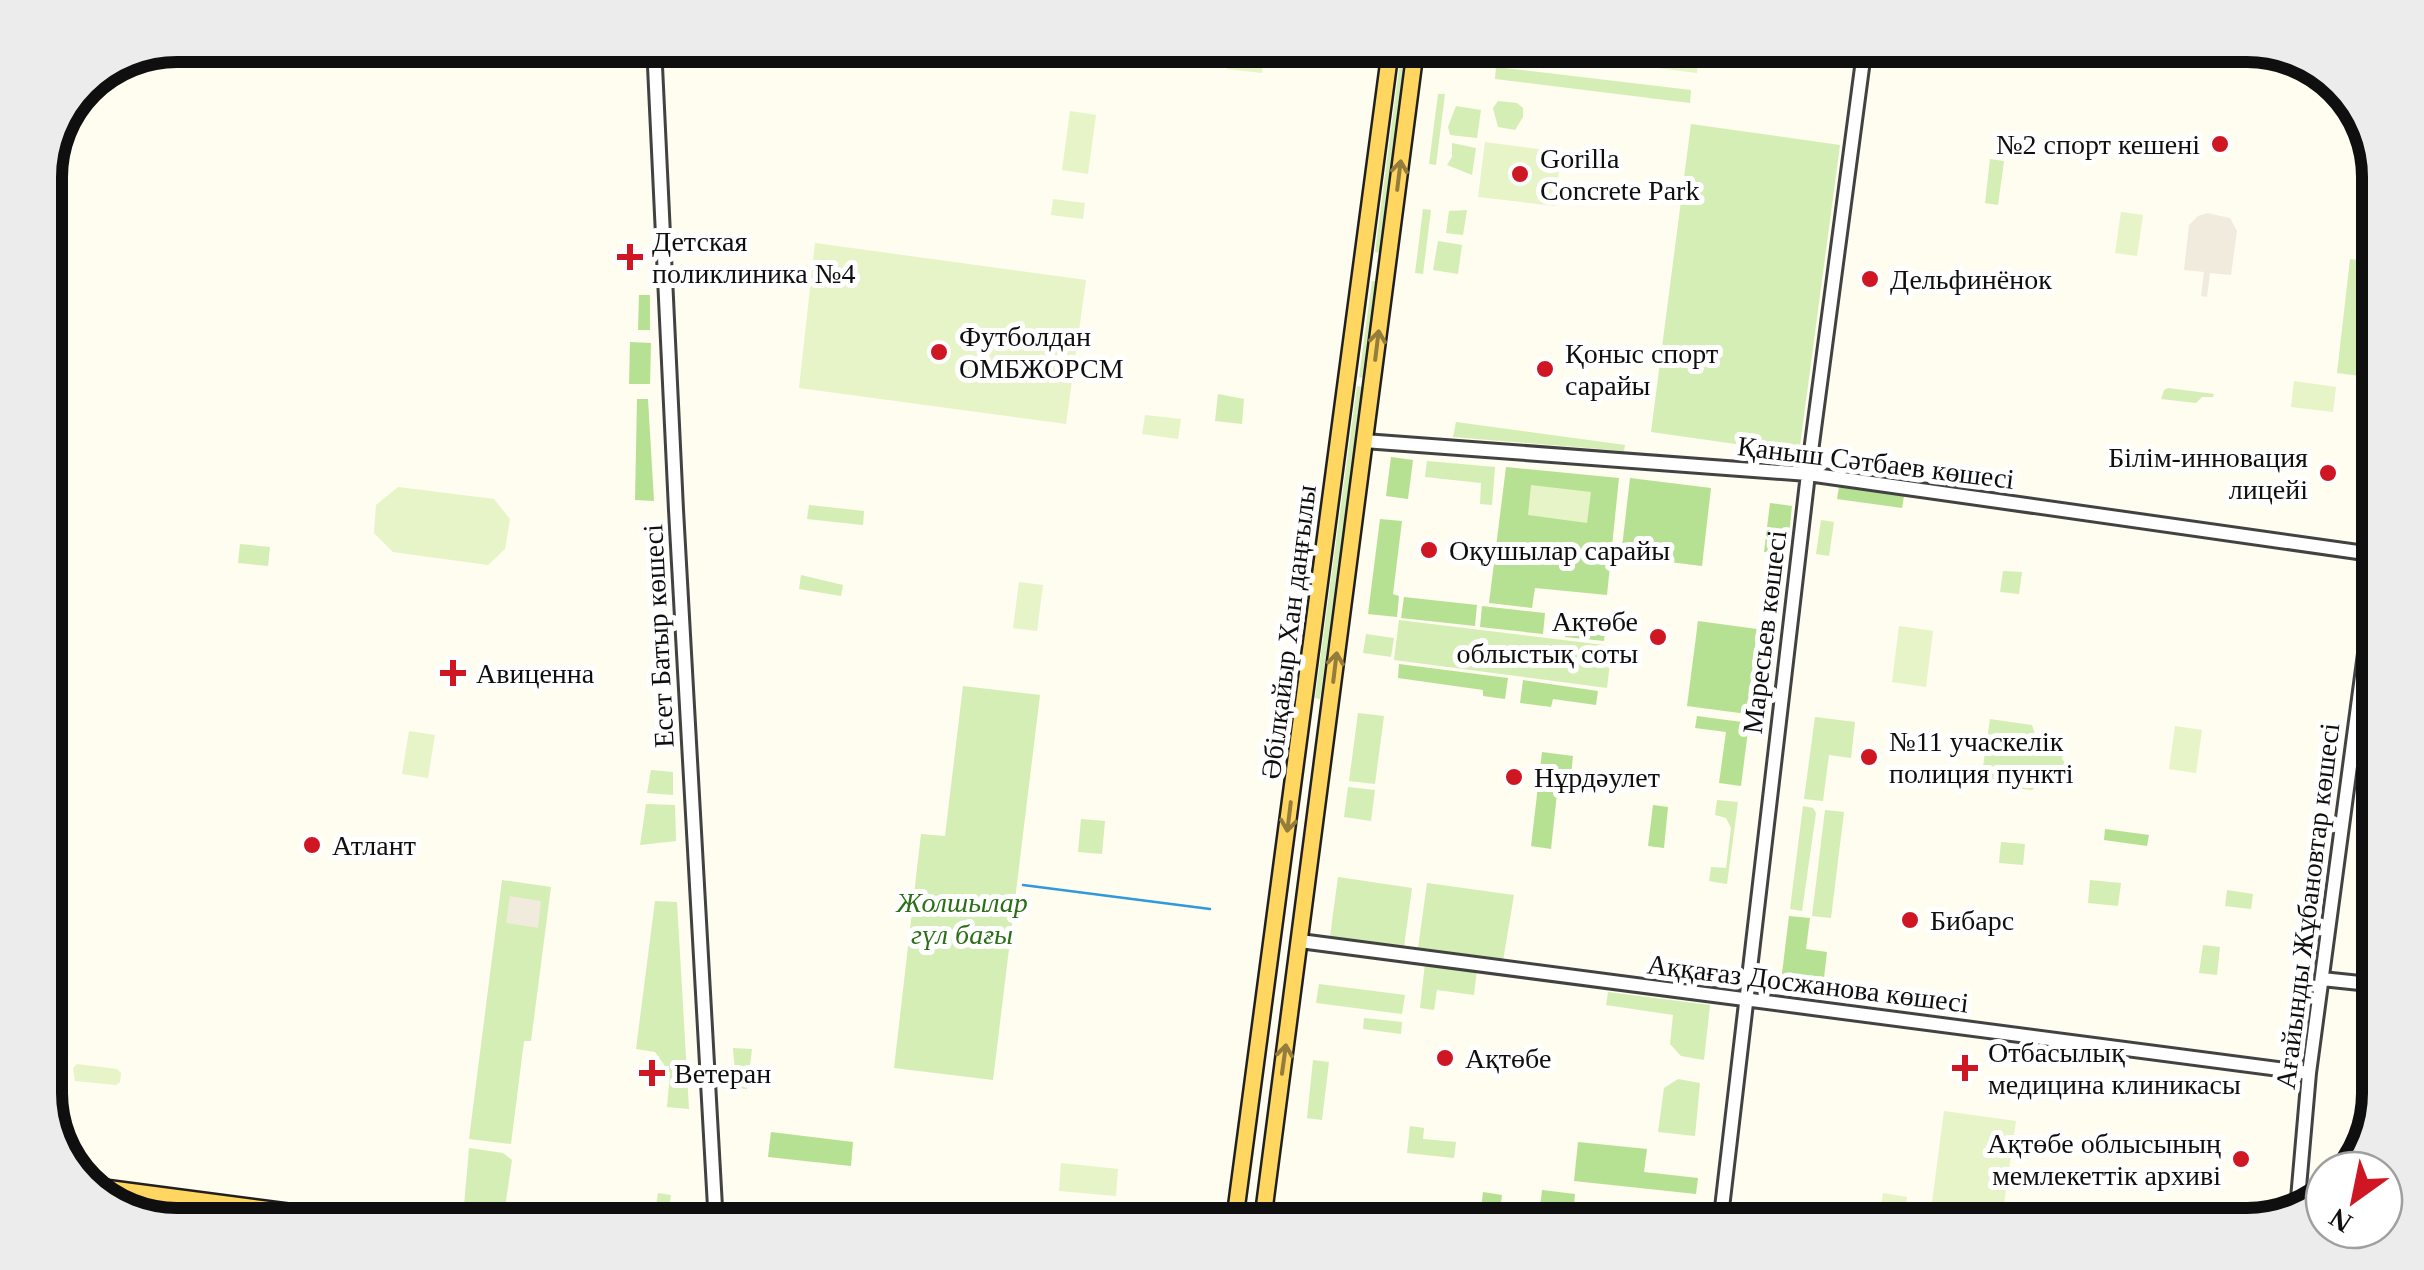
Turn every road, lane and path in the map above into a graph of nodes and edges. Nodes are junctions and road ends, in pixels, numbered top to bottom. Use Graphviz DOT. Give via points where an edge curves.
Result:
graph roads {
  1 [pos="655,63"];
  2 [pos="1389,63"];
  3 [pos="1414,63"];
  4 [pos="1863,63"];
  5 [pos="1360,269"];
  6 [pos="1386,272"];
  7 [pos="1364,441"];
  8 [pos="1808,474"];
  9 [pos="2361,551"];
  10 [pos="2362,678"];
  11 [pos="1302,714"];
  12 [pos="1329,718"];
  13 [pos="1300,941"];
  14 [pos="2322,979"];
  15 [pos="2362,983"];
  16 [pos="1746,1001"];
  17 [pos="2310,1073"];
  18 [pos="1249,1119"];
  19 [pos="1275,1123"];
  20 [pos="115,1189"];
  21 [pos="2297,1195"];
  22 [pos="258,1208"];
  23 [pos="715,1208"];
  24 [pos="1236,1208"];
  25 [pos="1264,1208"];
  26 [pos="1722,1208"];
  1 -- 23 [label="street, Есет Батыр көшесі"];
  2 -- 5 [label="main road, Әбілқайыр Хан даңғылы"];
  6 -- 3 [label="main road, Әбілқайыр Хан даңғылы, one-way"];
  4 -- 8 [label="street, Маресьев көшесі"];
  5 -- 6 [label="main road"];
  5 -- 11 [label="main road, Әбілқайыр Хан даңғылы"];
  7 -- 6 [label="main road, Әбілқайыр Хан даңғылы, one-way"];
  7 -- 8 [label="street, Қаныш Сәтбаев көшесі"];
  12 -- 7 [label="main road, Әбілқайыр Хан даңғылы, one-way"];
  8 -- 9 [label="street, Қаныш Сәтбаев көшесі"];
  8 -- 16 [label="street, Маресьев көшесі"];
  10 -- 14 [label="street, Ағайынды Жұбановтар көшесі"];
  11 -- 12 [label="main road"];
  11 -- 18 [label="main road, Әбілқайыр Хан даңғылы, one-way"];
  12 -- 13 [label="main road, Әбілқайыр Хан даңғылы"];
  13 -- 16 [label="street, Аққағаз Досжанова көшесі"];
  19 -- 13 [label="main road, Әбілқайыр Хан даңғылы, one-way"];
  14 -- 15 [label="street"];
  14 -- 17 [label="street, Ағайынды Жұбановтар көшесі"];
  16 -- 17 [label="street, Аққағаз Досжанова көшесі"];
  16 -- 26 [label="street, Маресьев көшесі"];
  17 -- 21 [label="street, Ағайынды Жұбановтар көшесі"];
  18 -- 19 [label="main road"];
  18 -- 24 [label="main road, Әбілқайыр Хан даңғылы"];
  19 -- 25 [label="main road, Әбілқайыр Хан даңғылы"];
  20 -- 22 [label="main road"];
}
